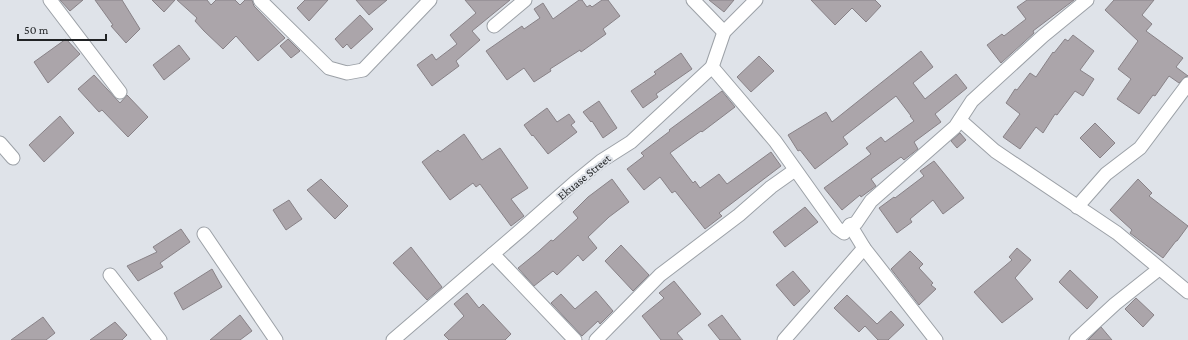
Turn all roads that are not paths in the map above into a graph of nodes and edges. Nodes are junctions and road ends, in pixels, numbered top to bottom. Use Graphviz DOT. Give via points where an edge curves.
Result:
graph roads {
  1 [pos="50,0"];
  2 [pos="260,0"];
  3 [pos="525,0"];
  4 [pos="693,0"];
  5 [pos="756,0"];
  6 [pos="1087,0"];
  7 [pos="428,1"];
  8 [pos="494,26"];
  9 [pos="724,32"];
  10 [pos="712,67"];
  11 [pos="1188,84"];
  12 [pos="120,92"];
  13 [pos="960,120"];
  14 [pos="0,143"];
  15 [pos="13,158"];
  16 [pos="795,170"];
  17 [pos="1077,207"];
  18 [pos="850,225"];
  19 [pos="204,234"];
  20 [pos="864,248"];
  21 [pos="493,254"];
  22 [pos="1159,268"];
  23 [pos="110,275"];
  24 [pos="1188,292"];
  25 [pos="160,340"];
  26 [pos="276,340"];
  27 [pos="393,340"];
  28 [pos="575,340"];
  29 [pos="596,340"];
  30 [pos="784,340"];
  31 [pos="936,340"];
  32 [pos="1076,340"];
  1 -- 12 [label="street"];
  2 -- 7 [label="street" via="329,68 347,73 363,70"];
  3 -- 8 [label="street"];
  4 -- 9 [label="street"];
  5 -- 9 [label="street, Ekuase Street"];
  6 -- 13 [label="street" via="972,101"];
  9 -- 10 [label="street, Ekuase Street"];
  10 -- 16 [label="street"];
  10 -- 21 [label="street, Ekuase Street" via="631,142 601,161"];
  11 -- 17 [label="street" via="1140,148 1106,174"];
  13 -- 17 [label="street" via="994,151"];
  13 -- 18 [label="street" via="872,202 856,223"];
  14 -- 15 [label="street"];
  16 -- 18 [label="street" via="837,228 844,233"];
  16 -- 29 [label="street" via="660,275"];
  17 -- 22 [label="street" via="1117,233"];
  18 -- 20 [label="street"];
  19 -- 26 [label="street"];
  20 -- 30 [label="street"];
  20 -- 31 [label="street"];
  21 -- 27 [label="street, Ekuase Street"];
  21 -- 28 [label="street"];
  22 -- 24 [label="street"];
  22 -- 32 [label="street"];
  23 -- 25 [label="street"];
}
